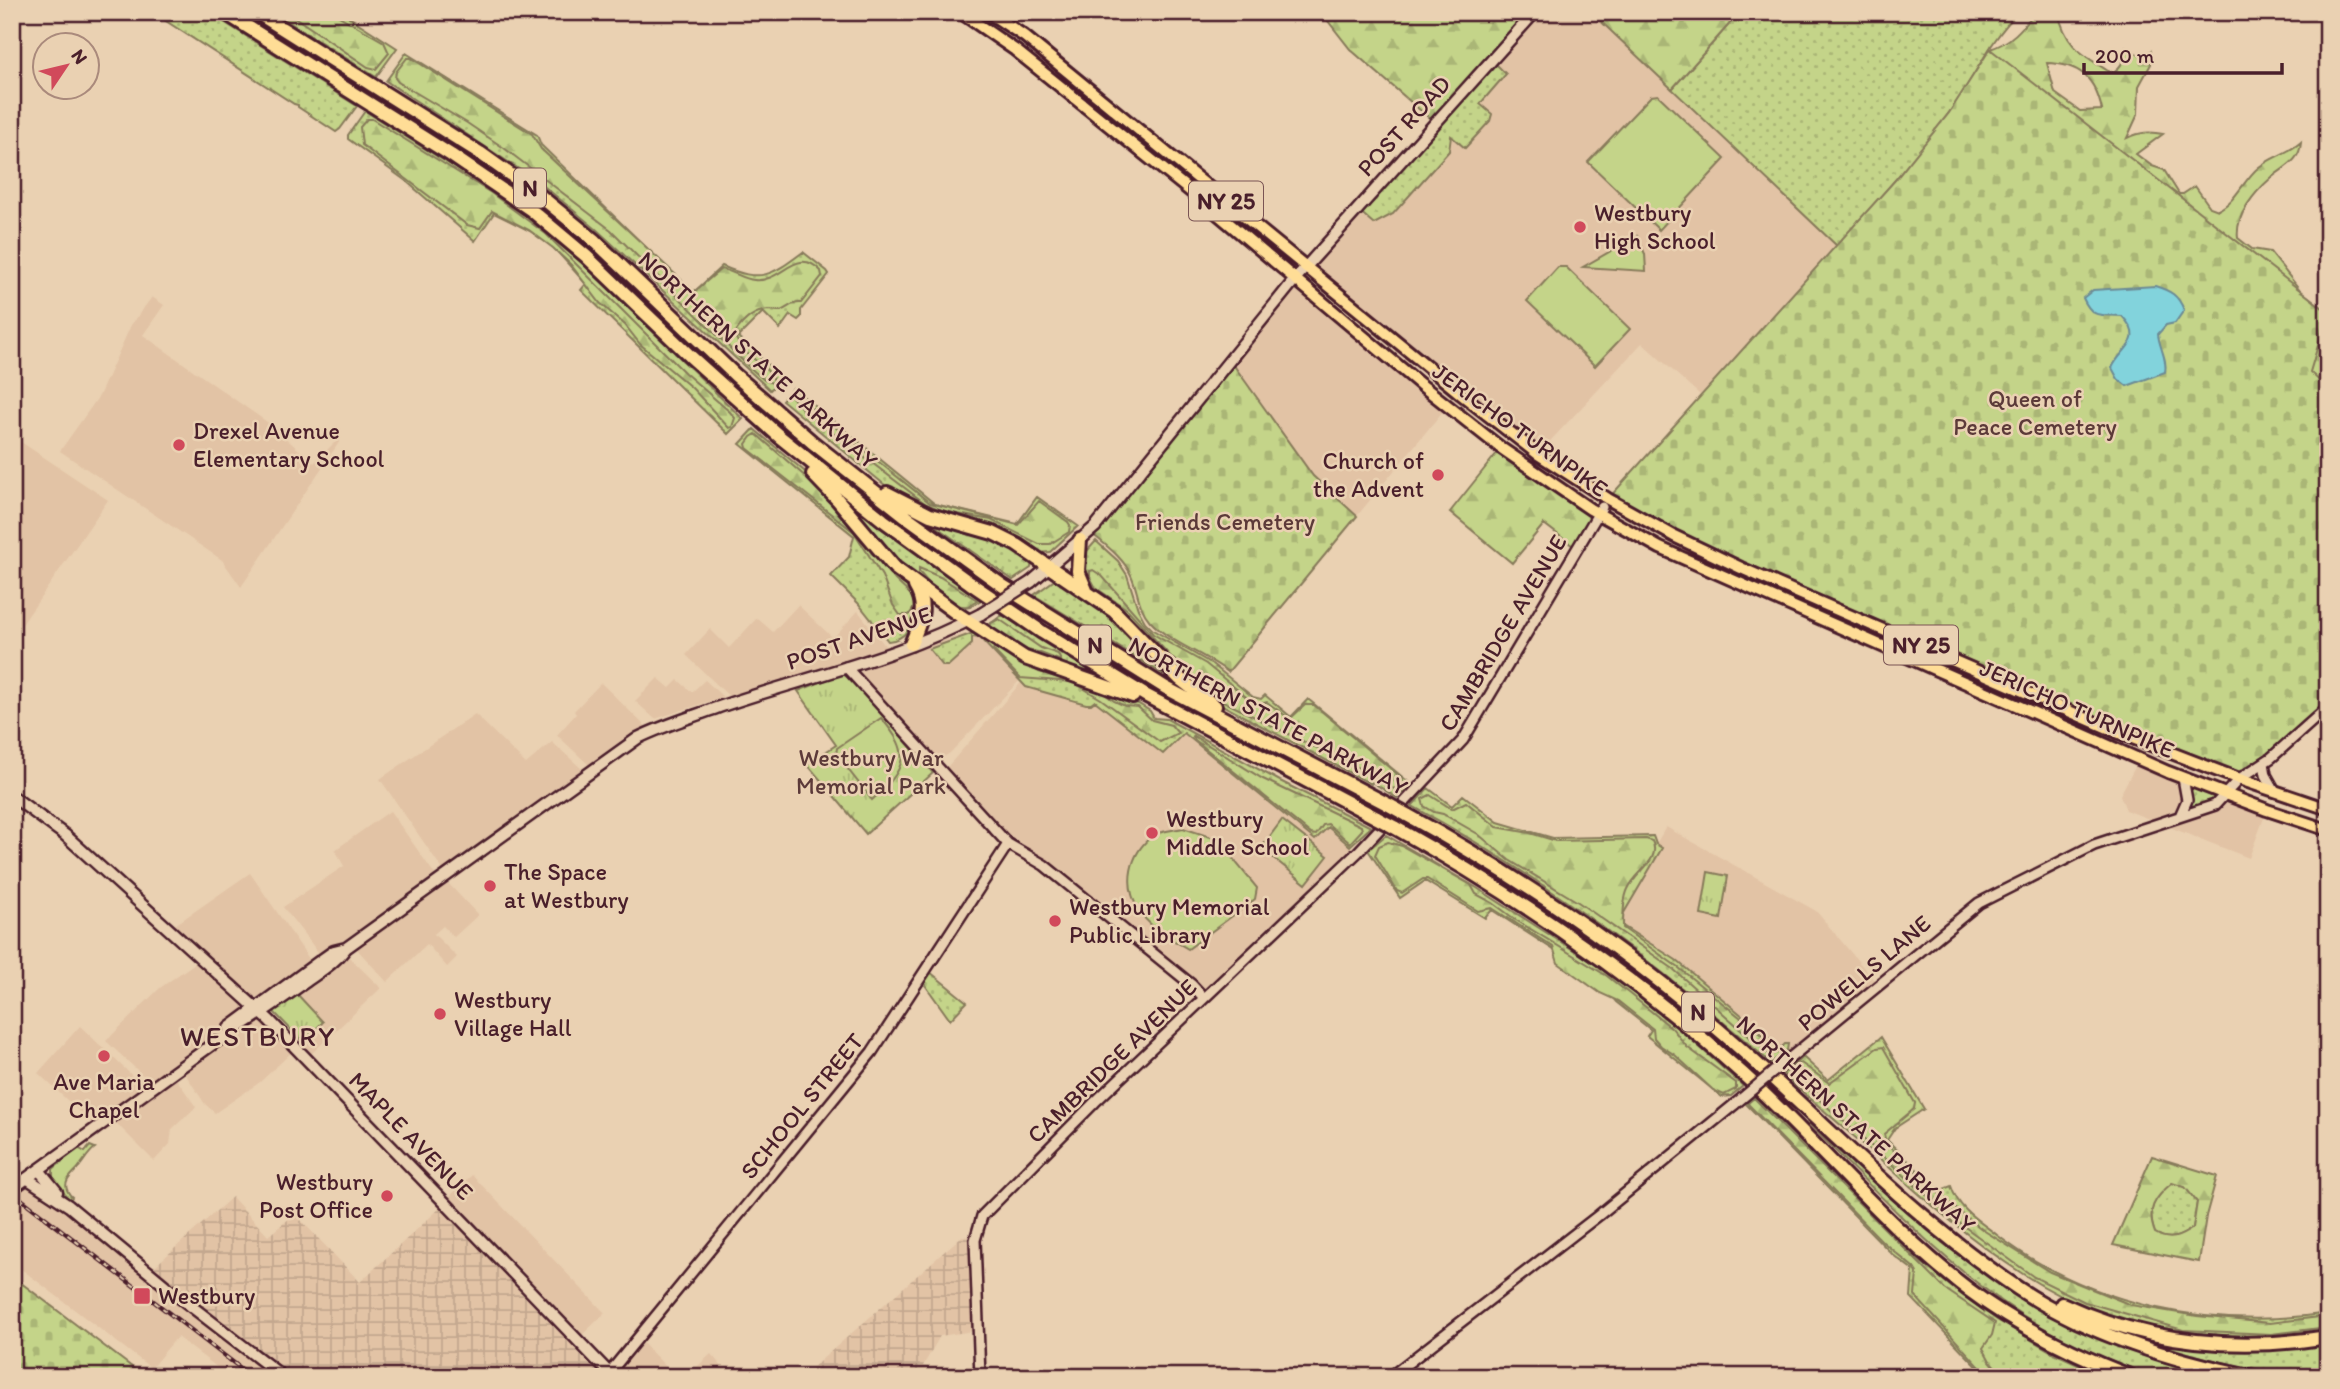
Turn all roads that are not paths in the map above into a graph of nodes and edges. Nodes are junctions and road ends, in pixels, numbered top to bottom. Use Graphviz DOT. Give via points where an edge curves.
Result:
graph roads {
  1 [pos="224,12"];
  2 [pos="256,12"];
  3 [pos="960,12"];
  4 [pos="988,12"];
  5 [pos="1535,12"];
  6 [pos="1306,269"];
  7 [pos="1296,278"];
  8 [pos="1461,394"];
  9 [pos="1450,407"];
  10 [pos="780,437"];
  11 [pos="830,457"];
  12 [pos="1600,510"];
  13 [pos="1080,540"];
  14 [pos="1050,567"];
  15 [pos="913,583"];
  16 [pos="1088,593"];
  17 [pos="967,621"];
  18 [pos="911,644"];
  19 [pos="846,667"];
  20 [pos="2328,707"];
  21 [pos="1187,719"];
  22 [pos="1252,734"];
  23 [pos="2264,763"];
  24 [pos="2183,778"];
  25 [pos="2239,779"];
  26 [pos="2275,791"];
  27 [pos="2226,794"];
  28 [pos="12,796"];
  29 [pos="2328,809"];
  30 [pos="2180,817"];
  31 [pos="2328,831"];
  32 [pos="1008,844"];
  33 [pos="1204,998"];
  34 [pos="259,1010"];
  35 [pos="39,1170"];
  36 [pos="28,1178"];
  37 [pos="12,1189"];
  38 [pos="69,1206"];
  39 [pos="1981,1261"];
  40 [pos="2032,1331"];
  41 [pos="2328,1337"];
  42 [pos="609,1375"];
  43 [pos="283,1377"];
  44 [pos="980,1377"];
  45 [pos="1390,1377"];
  46 [pos="2117,1377"];
  47 [pos="2132,1377"];
  48 [pos="2255,1377"];
  1 -- 10 [label="highway, NORTHERN STATE PARKWAY / N" via="530,209"];
  2 -- 11 [label="highway, NORTHERN STATE PARKWAY / N" via="540,195"];
  3 -- 7 [label="main road, JERICHO TURNPIKE / NY 25" via="1015,50"];
  4 -- 6 [label="main road, JERICHO TURNPIKE / NY 25"];
  5 -- 6 [label="main road, POST ROAD"];
  6 -- 7 [label="main road, POST AVENUE"];
  6 -- 8 [label="main road, JERICHO TURNPIKE / NY 25"];
  7 -- 9 [label="main road, JERICHO TURNPIKE / NY 25"];
  7 -- 13 [label="main road, POST AVENUE"];
  8 -- 9 [label="main road"];
  8 -- 25 [label="main road, JERICHO TURNPIKE / NY 25" via="1538,454 1674,536 2117,732"];
  9 -- 12 [label="main road, JERICHO TURNPIKE / NY 25" via="1519,462"];
  10 -- 15 [label="highway"];
  10 -- 21 [label="highway, NORTHERN STATE PARKWAY / N" via="988,596"];
  11 -- 14 [label="highway" via="908,505 936,518 999,535"];
  11 -- 22 [label="highway, NORTHERN STATE PARKWAY / N" via="1003,586 1116,658"];
  12 -- 24 [label="main road, JERICHO TURNPIKE / NY 25" via="1660,548"];
  12 -- 33 [label="street, CAMBRIDGE AVENUE" via="1463,740 1357,852"];
  13 -- 14 [label="main road, POST AVENUE"];
  13 -- 16 [label="highway" via="1078,571"];
  14 -- 16 [label="highway"];
  14 -- 17 [label="main road, POST AVENUE, bridge"];
  15 -- 17 [label="highway"];
  15 -- 18 [label="highway" via="923,610"];
  16 -- 22 [label="highway" via="1120,616 1190,688"];
  17 -- 18 [label="main road, POST AVENUE"];
  17 -- 21 [label="highway" via="1031,661 1112,687"];
  18 -- 19 [label="main road, POST AVENUE"];
  19 -- 32 [label="street"];
  19 -- 34 [label="main road, POST AVENUE" via="638,738 339,957"];
  20 -- 23 [label="street, POWELLS LANE"];
  21 -- 40 [label="highway, NORTHERN STATE PARKWAY / N, bridge" via="1454,860 1536,913 1708,1043 1772,1100 1933,1261"];
  22 -- 39 [label="highway, NORTHERN STATE PARKWAY / N, bridge" via="1407,815 1535,892 1663,984 1924,1217"];
  23 -- 25 [label="street, POWELLS LANE"];
  23 -- 26 [label="street"];
  24 -- 27 [label="main road, JERICHO TURNPIKE / NY 25"];
  24 -- 30 [label="street" via="2187,800"];
  25 -- 26 [label="main road, JERICHO TURNPIKE / NY 25"];
  25 -- 27 [label="street, POWELLS LANE"];
  26 -- 29 [label="main road, JERICHO TURNPIKE / NY 25"];
  27 -- 30 [label="street, POWELLS LANE" via="2215,805"];
  27 -- 31 [label="main road, JERICHO TURNPIKE / NY 25"];
  28 -- 34 [label="main road, MAPLE AVENUE" via="65,835"];
  30 -- 45 [label="street, POWELLS LANE, bridge" via="2094,845 1979,903 1589,1223"];
  32 -- 33 [label="street" via="1044,865"];
  32 -- 42 [label="street, SCHOOL STREET" via="872,1052"];
  33 -- 44 [label="street, CAMBRIDGE AVENUE" via="982,1216 975,1240"];
  34 -- 35 [label="main road, POST AVENUE"];
  34 -- 42 [label="main road, MAPLE AVENUE"];
  35 -- 36 [label="main road, POST AVENUE"];
  35 -- 38 [label="main road"];
  36 -- 37 [label="main road, POST AVENUE"];
  36 -- 38 [label="main road"];
  38 -- 43 [label="main road"];
  39 -- 41 [label="highway" via="2076,1310 2158,1336 2242,1345"];
  39 -- 48 [label="highway, NORTHERN STATE PARKWAY / N" via="2020,1289 2094,1328 2174,1357"];
  40 -- 46 [label="highway" via="2061,1352"];
  40 -- 47 [label="highway, NORTHERN STATE PARKWAY / N"];
}
